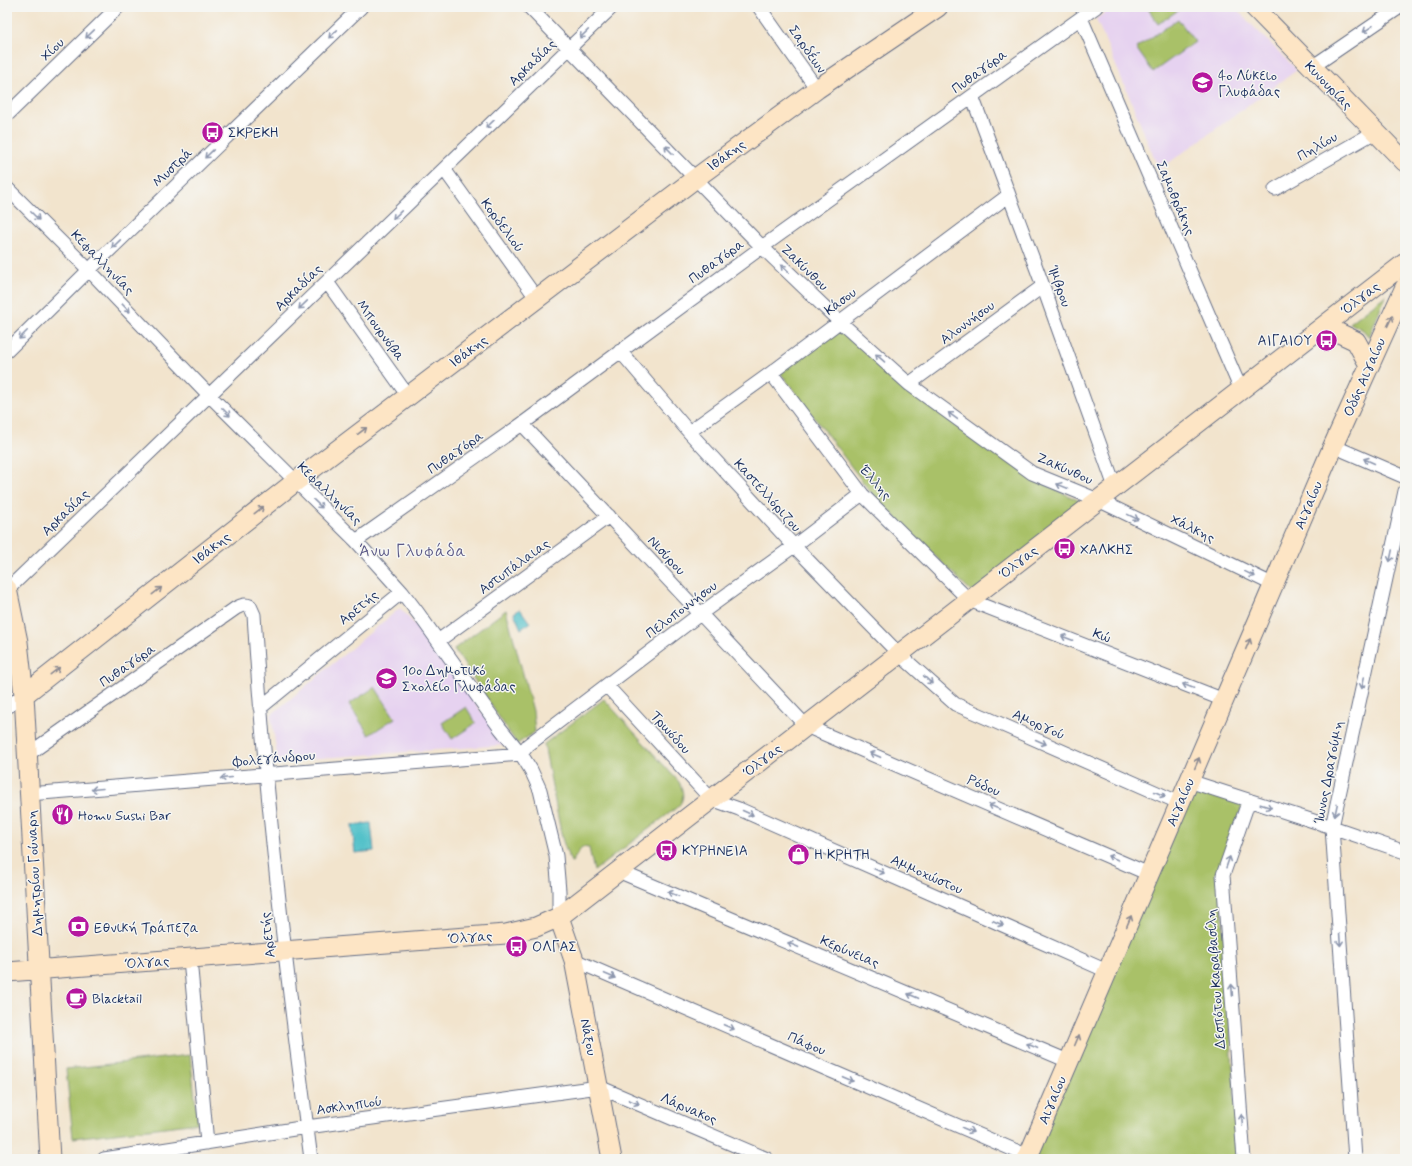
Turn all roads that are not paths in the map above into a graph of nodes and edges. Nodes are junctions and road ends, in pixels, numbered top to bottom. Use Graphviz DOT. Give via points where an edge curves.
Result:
graph roads {
  1 [pos="118,7"];
  2 [pos="361,7"];
  3 [pos="529,7"];
  4 [pos="612,7"];
  5 [pos="759,7"];
  6 [pos="938,7"];
  7 [pos="1096,7"];
  8 [pos="1254,7"];
  9 [pos="1400,7"];
  10 [pos="1081,18"];
  11 [pos="569,48"];
  12 [pos="1312,67"];
  13 [pos="817,89"];
  14 [pos="972,96"];
  15 [pos="7,115"];
  16 [pos="1375,132"];
  17 [pos="1405,162"];
  18 [pos="444,169"];
  19 [pos="696,178"];
  20 [pos="7,188"];
  21 [pos="1275,189"];
  22 [pos="1009,195"];
  23 [pos="762,247"];
  24 [pos="1405,263"];
  25 [pos="89,270"];
  26 [pos="327,282"];
  27 [pos="1043,286"];
  28 [pos="1405,287"];
  29 [pos="537,298"];
  30 [pos="839,321"];
  31 [pos="1319,330"];
  32 [pos="7,351"];
  33 [pos="620,351"];
  34 [pos="1369,365"];
  35 [pos="772,373"];
  36 [pos="909,384"];
  37 [pos="1241,390"];
  38 [pos="210,396"];
  39 [pos="408,396"];
  40 [pos="522,424"];
  41 [pos="689,432"];
  42 [pos="1334,446"];
  43 [pos="1405,477"];
  44 [pos="295,482"];
  45 [pos="1115,487"];
  46 [pos="1405,491"];
  47 [pos="862,494"];
  48 [pos="1098,500"];
  49 [pos="608,516"];
  50 [pos="356,541"];
  51 [pos="794,546"];
  52 [pos="1274,585"];
  53 [pos="7,590"];
  54 [pos="402,592"];
  55 [pos="969,600"];
  56 [pos="246,605"];
  57 [pos="700,614"];
  58 [pos="438,641"];
  59 [pos="899,654"];
  60 [pos="607,686"];
  61 [pos="24,695"];
  62 [pos="1224,700"];
  63 [pos="7,707"];
  64 [pos="260,708"];
  65 [pos="806,726"];
  66 [pos="28,754"];
  67 [pos="521,754"];
  68 [pos="265,775"];
  69 [pos="1189,781"];
  70 [pos="29,794"];
  71 [pos="711,800"];
  72 [pos="1249,800"];
  73 [pos="1180,803"];
  74 [pos="1332,827"];
  75 [pos="1405,852"];
  76 [pos="618,871"];
  77 [pos="1149,874"];
  78 [pos="559,917"];
  79 [pos="285,950"];
  80 [pos="190,958"];
  81 [pos="574,960"];
  82 [pos="39,969"];
  83 [pos="1107,971"];
  84 [pos="7,972"];
  85 [pos="1068,1061"];
  86 [pos="598,1087"];
  87 [pos="307,1127"];
  88 [pos="207,1143"];
  89 [pos="1027,1158"];
  90 [pos="50,1159"];
  91 [pos="104,1159"];
  92 [pos="311,1159"];
  93 [pos="612,1159"];
  94 [pos="767,1159"];
  95 [pos="1244,1159"];
  96 [pos="1355,1159"];
  1 -- 15 [label="street, Χίου, one-way"];
  2 -- 25 [label="street, Μυστρά, one-way"];
  3 -- 11 [label="street, Ζακύνθου"];
  4 -- 11 [label="street, Αρκαδίας, one-way"];
  5 -- 13 [label="street, Σαρδέων"];
  6 -- 13 [label="street, Ιθάκης"];
  7 -- 10 [label="street, Πυθαγόρα"];
  8 -- 12 [label="street, Κυνουρίας"];
  9 -- 12 [label="street, one-way"];
  10 -- 14 [label="street, Πυθαγόρα"];
  10 -- 37 [label="street, Σαμοθράκης"];
  11 -- 18 [label="street, Αρκαδίας, one-way"];
  19 -- 11 [label="street, Ζακύνθου, one-way"];
  12 -- 16 [label="street, Κυνουρίας"];
  13 -- 19 [label="street, Ιθάκης"];
  14 -- 22 [label="street, Ίμβρου"];
  14 -- 23 [label="street, Πυθαγόρα"];
  16 -- 17 [label="street, Κυνουρίας"];
  16 -- 21 [label="street, Πηλίου"];
  18 -- 26 [label="street, Αρκαδίας, one-way"];
  18 -- 29 [label="street, Κορδελιού"];
  19 -- 23 [label="street, Ζακύνθου"];
  19 -- 29 [label="street, Ιθάκης"];
  20 -- 25 [label="street, Κεφαλληνίας, one-way"];
  22 -- 27 [label="street, Ίμβρου"];
  22 -- 30 [label="street, Κάσου"];
  30 -- 23 [label="street, Ζακύνθου, one-way"];
  23 -- 33 [label="street, Πυθαγόρα"];
  24 -- 31 [label="street, Όλγας"];
  25 -- 32 [label="street, Μυστρά, one-way"];
  25 -- 38 [label="street, Κεφαλληνίας, one-way"];
  26 -- 38 [label="street, Αρκαδίας, one-way"];
  26 -- 39 [label="street, Μπουρνόβα"];
  27 -- 36 [label="street, Αλοννήσου"];
  27 -- 45 [label="street, Ίμβρου"];
  34 -- 28 [label="street, Οδóς Αιγαίου, one-way"];
  29 -- 39 [label="street, Ιθάκης"];
  30 -- 35 [label="street, Κάσου"];
  36 -- 30 [label="street, Ζακύνθου, one-way"];
  31 -- 34 [label="street" via="1339,332 1356,341"];
  31 -- 37 [label="street, Όλγας"];
  33 -- 40 [label="street, Πυθαγόρα"];
  33 -- 41 [label="street, Καστελλόριζου"];
  34 -- 42 [label="street, Οδóς Αιγαίου"];
  35 -- 41 [label="street, Κάσου"];
  35 -- 47 [label="street, Έλλης"];
  48 -- 36 [label="street, Ζακύνθου, one-way" via="1032,473"];
  37 -- 45 [label="street, Όλγας"];
  38 -- 44 [label="street, Κεφαλληνίας, one-way"];
  38 -- 53 [label="street, Αρκαδίας"];
  44 -- 39 [label="street, Ιθάκης, one-way"];
  40 -- 49 [label="street, Νισύρου"];
  40 -- 50 [label="street, Πυθαγόρα"];
  41 -- 51 [label="street, Καστελλόριζου"];
  43 -- 42 [label="street, one-way"];
  42 -- 52 [label="street, Αιγαίου"];
  44 -- 50 [label="street, Κεφαλληνίας, one-way"];
  61 -- 44 [label="street, Ιθάκης, one-way"];
  45 -- 48 [label="street, Όλγας"];
  46 -- 74 [label="street, Ίωνος Δραγούμη, one-way"];
  47 -- 51 [label="street, Πελοποννήσου"];
  47 -- 55 [label="street, Έλλης"];
  48 -- 52 [label="street, Χάλκης, one-way"];
  48 -- 55 [label="street, Όλγας"];
  49 -- 57 [label="street, Νισύρου"];
  49 -- 58 [label="street, Αστυπάλαιας"];
  50 -- 54 [label="street, Κεφαλληνίας"];
  51 -- 57 [label="street, Πελοποννήσου"];
  51 -- 59 [label="street, Καστελλόριζου"];
  62 -- 52 [label="street, Αιγαίου, one-way"];
  53 -- 61 [label="street, Δημητρίου Γούναρη" via="18,642"];
  54 -- 58 [label="street, Κεφαλληνίας"];
  54 -- 64 [label="street, Αρετής"];
  55 -- 59 [label="street, Όλγας"];
  62 -- 55 [label="street, Κώ, one-way"];
  56 -- 64 [label="street, Αρετής" via="250,606 254,615"];
  56 -- 66 [label="street, Πυθαγόρα" via="236,608"];
  57 -- 60 [label="street, Πελοποννήσου"];
  57 -- 65 [label="street, Νισύρου"];
  58 -- 67 [label="street, Κεφαλληνίας"];
  59 -- 65 [label="street, Όλγας"];
  59 -- 73 [label="street, Αμοργού, one-way" via="955,704"];
  60 -- 67 [label="street, Πελοποννήσου"];
  60 -- 71 [label="street, Τρωόδου"];
  61 -- 63 [label="street, Ιθάκης"];
  61 -- 66 [label="street, Δημητρίου Γούναρη"];
  69 -- 62 [label="street, Αιγαίου, one-way"];
  64 -- 68 [label="street, Αρετής"];
  65 -- 71 [label="street, Όλγας"];
  77 -- 65 [label="street, Ρόδου, one-way"];
  66 -- 70 [label="street, Δημητρίου Γούναρη"];
  67 -- 68 [label="street, Φολεγάνδρου"];
  67 -- 78 [label="street, Κεφαλληνίας" via="540,790 548,819 556,856"];
  68 -- 70 [label="street, Φολεγάνδρου, one-way"];
  68 -- 79 [label="street, Αρετής"];
  69 -- 72 [label="street"];
  69 -- 73 [label="street, Αιγαίου"];
  70 -- 82 [label="street, Δημητρίου Γούναρη"];
  71 -- 76 [label="street, Όλγας"];
  71 -- 83 [label="street, Αμμοχώστου, one-way" via="739,809"];
  72 -- 74 [label="street, one-way"];
  95 -- 72 [label="street, Δεσπότου Καραβασίλη, one-way" via="1223,875"];
  73 -- 77 [label="street, Αιγαίου"];
  74 -- 75 [label="street"];
  74 -- 96 [label="street, Ίωνος Δραγούμη, one-way"];
  76 -- 78 [label="street, Όλγας"];
  85 -- 76 [label="street, Κερύνειας, one-way"];
  83 -- 77 [label="street, Αιγαίου, one-way"];
  78 -- 79 [label="street, Όλγας" via="536,927 506,934"];
  78 -- 81 [label="street, Νάξου"];
  79 -- 80 [label="street, Όλγας"];
  79 -- 87 [label="street, Αρετής"];
  80 -- 82 [label="street, Όλγας"];
  80 -- 88 [label="street"];
  81 -- 86 [label="street, Νάξου"];
  81 -- 89 [label="street, Πάφου, one-way"];
  82 -- 84 [label="street, Όλγας"];
  82 -- 90 [label="street, Δημητρίου Γούναρη"];
  85 -- 83 [label="street, Αιγαίου, one-way"];
  85 -- 89 [label="street, Αιγαίου"];
  86 -- 87 [label="street, Ασκληπιού"];
  86 -- 93 [label="street, Νάξου"];
  86 -- 94 [label="street, Λάρνακος, one-way"];
  87 -- 88 [label="street, Ασκληπιού"];
  87 -- 92 [label="street, Αρετής"];
  88 -- 91 [label="street, Ασκληπιού"];
}
